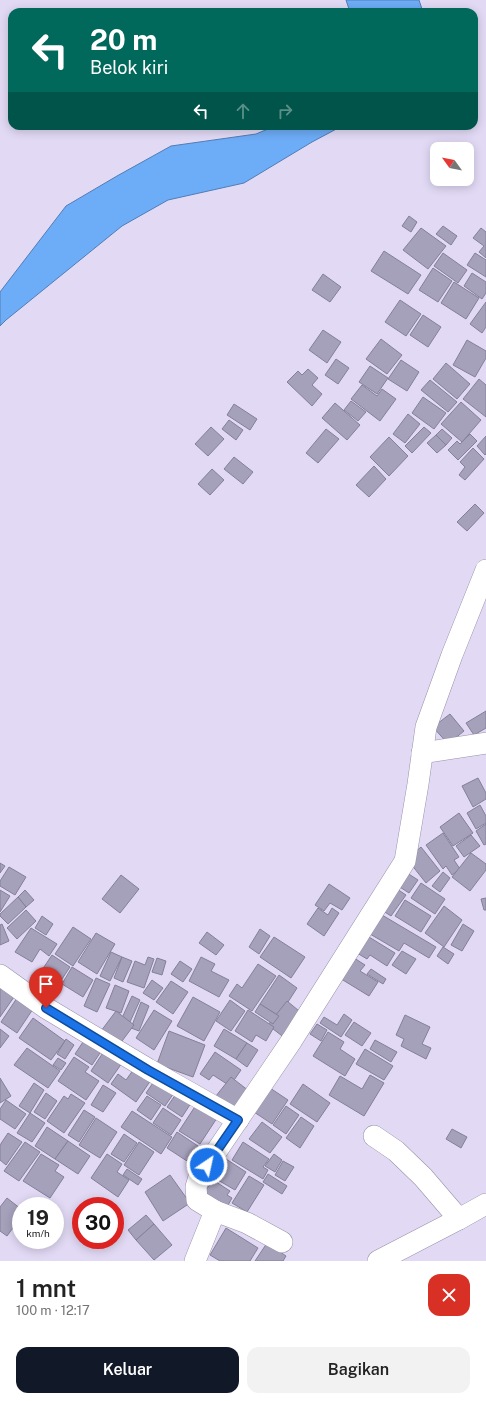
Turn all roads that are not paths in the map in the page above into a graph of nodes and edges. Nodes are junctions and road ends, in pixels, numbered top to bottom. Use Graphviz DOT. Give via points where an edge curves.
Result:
graph roads {
  1 [pos="486,570"];
  2 [pos="486,743"];
  3 [pos="422,753"];
  4 [pos="0,975"];
  5 [pos="238,1120"];
  6 [pos="374,1136"];
  7 [pos="486,1204"];
  8 [pos="215,1211"];
  9 [pos="460,1219"];
  10 [pos="282,1242"];
  11 [pos="195,1261"];
  12 [pos="378,1261"];
  1 -- 3 [label="street" via="426,727"];
  2 -- 3 [label="street"];
  3 -- 5 [label="street" via="404,860 292,1040"];
  4 -- 5 [label="street" via="46,1008 148,1070"];
  5 -- 8 [label="street" via="199,1176 196,1187 197,1200"];
  6 -- 9 [label="street" via="402,1156"];
  7 -- 9 [label="street"];
  8 -- 10 [label="street" via="247,1223"];
  8 -- 11 [label="street"];
  9 -- 12 [label="street"];
}
